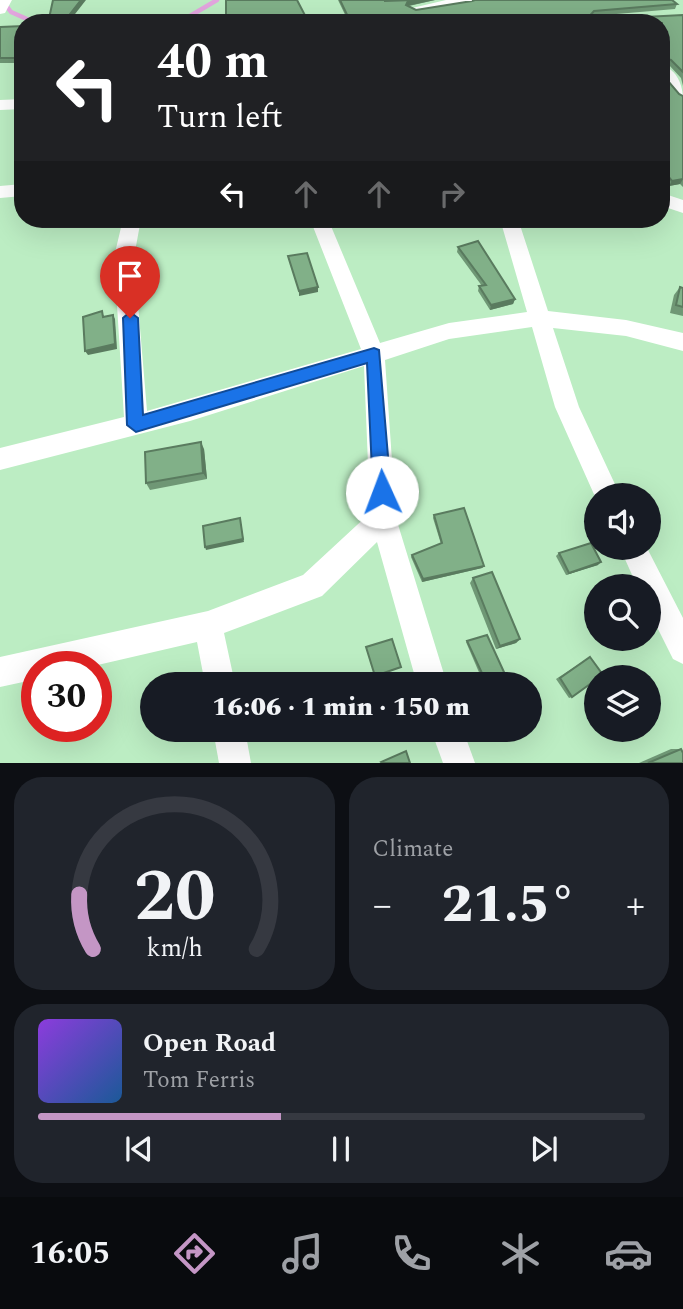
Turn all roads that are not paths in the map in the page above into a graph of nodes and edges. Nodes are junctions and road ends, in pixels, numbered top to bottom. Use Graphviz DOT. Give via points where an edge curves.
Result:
graph roads {
  1 [pos="5,0"];
  2 [pos="471,0"];
  3 [pos="412,4"];
  4 [pos="0,10"];
  5 [pos="670,79"];
  6 [pos="683,95"];
  7 [pos="130,228"];
  8 [pos="323,228"];
  9 [pos="512,228"];
  10 [pos="540,318"];
  11 [pos="683,342"];
  12 [pos="374,354"];
  13 [pos="136,425"];
  14 [pos="0,459"];
  15 [pos="602,483"];
  16 [pos="383,518"];
  17 [pos="639,560"];
  18 [pos="208,625"];
  19 [pos="683,649"];
  20 [pos="0,672"];
  21 [pos="218,672"];
  22 [pos="428,672"];
  23 [pos="231,742"];
  24 [pos="451,742"];
  25 [pos="235,763"];
  26 [pos="458,763"];
  1 -- 4 [label="street"];
  2 -- 3 [label="street"];
  5 -- 6 [label="street"];
  7 -- 13 [label="street" via="124,257"];
  8 -- 12 [label="street"];
  9 -- 10 [label="street"];
  10 -- 11 [label="street" via="626,328"];
  10 -- 12 [label="street" via="449,331"];
  10 -- 15 [label="street" via="567,407"];
  12 -- 13 [label="street"];
  12 -- 16 [label="street"];
  13 -- 14 [label="street"];
  16 -- 18 [label="street" via="312,586"];
  16 -- 22 [label="street"];
  17 -- 19 [label="street"];
  18 -- 20 [label="street"];
  18 -- 21 [label="street"];
  23 -- 25 [label="street"];
  24 -- 26 [label="street"];
}
